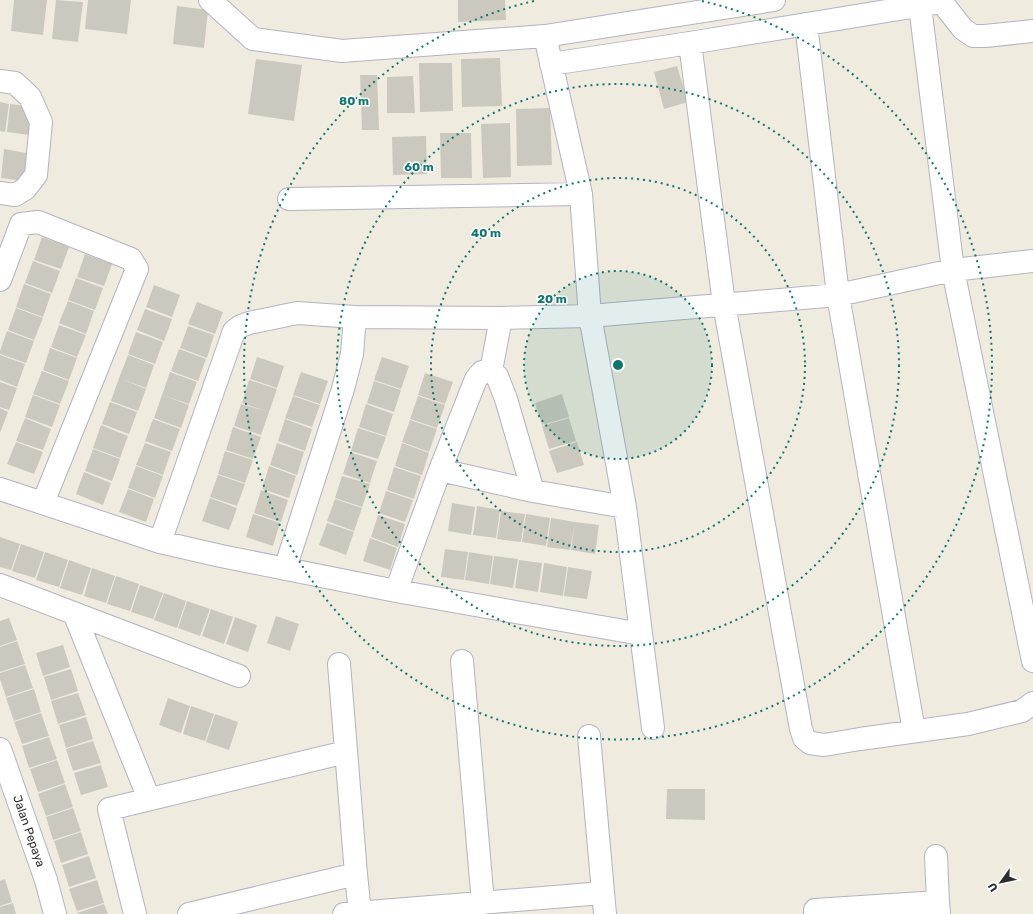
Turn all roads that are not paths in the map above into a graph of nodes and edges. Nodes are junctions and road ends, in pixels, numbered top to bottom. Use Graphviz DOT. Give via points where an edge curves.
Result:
graph roads {
  1 [pos="210,0"];
  2 [pos="774,0"];
  3 [pos="934,3"];
  4 [pos="806,24"];
  5 [pos="1033,31"];
  6 [pos="545,36"];
  7 [pos="690,43"];
  8 [pos="551,64"];
  9 [pos="0,81"];
  10 [pos="0,194"];
  11 [pos="581,194"];
  12 [pos="289,199"];
  13 [pos="1033,261"];
  14 [pos="953,270"];
  15 [pos="0,280"];
  16 [pos="838,295"];
  17 [pos="724,304"];
  18 [pos="590,316"];
  19 [pos="355,317"];
  20 [pos="501,318"];
  21 [pos="491,371"];
  22 [pos="440,470"];
  23 [pos="0,489"];
  24 [pos="533,491"];
  25 [pos="44,503"];
  26 [pos="625,507"];
  27 [pos="160,542"];
  28 [pos="285,569"];
  29 [pos="0,585"];
  30 [pos="396,592"];
  31 [pos="74,613"];
  32 [pos="641,634"];
  33 [pos="462,661"];
  34 [pos="1033,661"];
  35 [pos="339,664"];
  36 [pos="239,676"];
  37 [pos="1033,703"];
  38 [pos="653,728"];
  39 [pos="914,731"];
  40 [pos="589,736"];
  41 [pos="346,752"];
  42 [pos="2,762"];
  43 [pos="149,800"];
  44 [pos="936,856"];
  45 [pos="356,874"];
  46 [pos="483,903"];
  47 [pos="604,904"];
  48 [pos="938,908"];
  49 [pos="352,913"];
  50 [pos="55,914"];
  51 [pos="135,914"];
  52 [pos="189,914"];
  53 [pos="815,914"];
  1 -- 6 [label="street" via="253,39 342,52"];
  2 -- 6 [label="street"];
  3 -- 4 [label="street"];
  3 -- 5 [label="street" via="974,36"];
  3 -- 14 [label="street"];
  4 -- 7 [label="street"];
  4 -- 16 [label="street"];
  6 -- 8 [label="street"];
  7 -- 8 [label="street"];
  7 -- 17 [label="street"];
  8 -- 11 [label="street"];
  9 -- 10 [label="street" via="15,83 30,97 41,122 36,175 25,189 15,195"];
  11 -- 12 [label="street"];
  11 -- 18 [label="street"];
  13 -- 14 [label="street"];
  14 -- 16 [label="street"];
  14 -- 34 [label="street"];
  15 -- 25 [label="street" via="21,224 38,222 131,259 137,269"];
  16 -- 17 [label="street"];
  16 -- 39 [label="street"];
  17 -- 18 [label="street"];
  17 -- 39 [label="street" via="804,738 810,743 824,746"];
  18 -- 20 [label="street"];
  18 -- 26 [label="street"];
  19 -- 20 [label="street"];
  19 -- 27 [label="street" via="297,313 249,323 234,331"];
  19 -- 28 [label="street" via="352,354 343,389"];
  20 -- 21 [label="street"];
  21 -- 22 [label="street" via="482,372 476,379"];
  21 -- 24 [label="street" via="497,376 506,399"];
  22 -- 24 [label="street"];
  22 -- 30 [label="street"];
  23 -- 25 [label="street"];
  24 -- 26 [label="street"];
  25 -- 27 [label="street"];
  26 -- 32 [label="street"];
  27 -- 28 [label="street"];
  28 -- 30 [label="street"];
  29 -- 31 [label="street"];
  30 -- 32 [label="street"];
  31 -- 36 [label="street"];
  31 -- 43 [label="street"];
  32 -- 38 [label="street"];
  33 -- 46 [label="street"];
  35 -- 41 [label="street"];
  37 -- 39 [label="street" via="1022,711 968,724"];
  40 -- 47 [label="street"];
  41 -- 43 [label="street"];
  41 -- 45 [label="street"];
  42 -- 50 [label="street, Jalan Pepaya" via="46,880"];
  43 -- 51 [label="street" via="110,809"];
  44 -- 48 [label="street"];
  45 -- 49 [label="street"];
  45 -- 52 [label="street"];
  46 -- 47 [label="street"];
  46 -- 49 [label="street"];
  48 -- 53 [label="street" via="815,910"];
}
